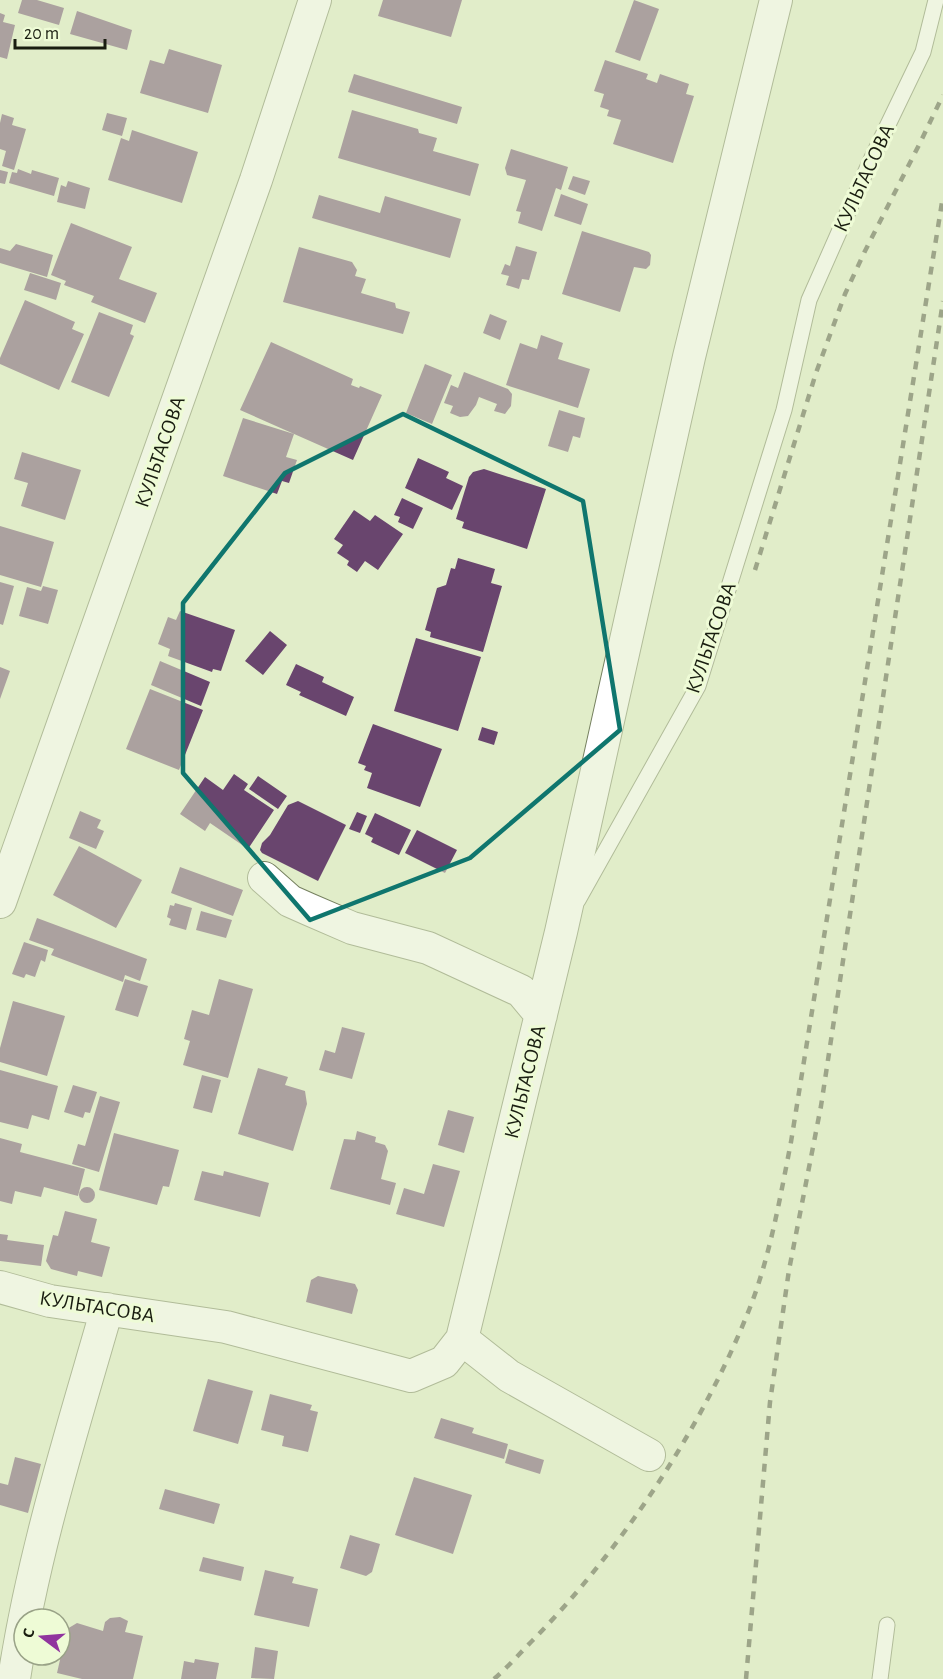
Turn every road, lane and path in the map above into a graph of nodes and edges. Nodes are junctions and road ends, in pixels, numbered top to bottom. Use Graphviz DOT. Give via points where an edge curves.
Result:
graph roads {
  1 [pos="315,0"];
  2 [pos="776,0"];
  3 [pos="936,0"];
  4 [pos="264,878"];
  5 [pos="0,902"];
  6 [pos="561,932"];
  7 [pos="541,1015"];
  8 [pos="0,1287"];
  9 [pos="107,1309"];
  10 [pos="462,1339"];
  11 [pos="649,1455"];
  12 [pos="887,1624"];
  13 [pos="14,1679"];
  14 [pos="880,1679"];
  1 -- 5 [label="street, КУЛЬТАСОВА" via="256,180"];
  2 -- 6 [label="street" via="689,357"];
  3 -- 6 [label="lane, КУЛЬТАСОВА" via="923,52 809,300 783,410 698,686"];
  4 -- 7 [label="street" via="290,901 308,909 352,928 429,948 521,991"];
  6 -- 7 [label="street, КУЛЬТАСОВА"];
  7 -- 10 [label="street, КУЛЬТАСОВА"];
  8 -- 9 [label="street, КУЛЬТАСОВА" via="50,1301"];
  9 -- 10 [label="street, КУЛЬТАСОВА" via="225,1327 411,1376 444,1362"];
  9 -- 13 [label="street" via="23,1618"];
  10 -- 11 [label="street" via="509,1376"];
  12 -- 14 [label="lane"];
}
